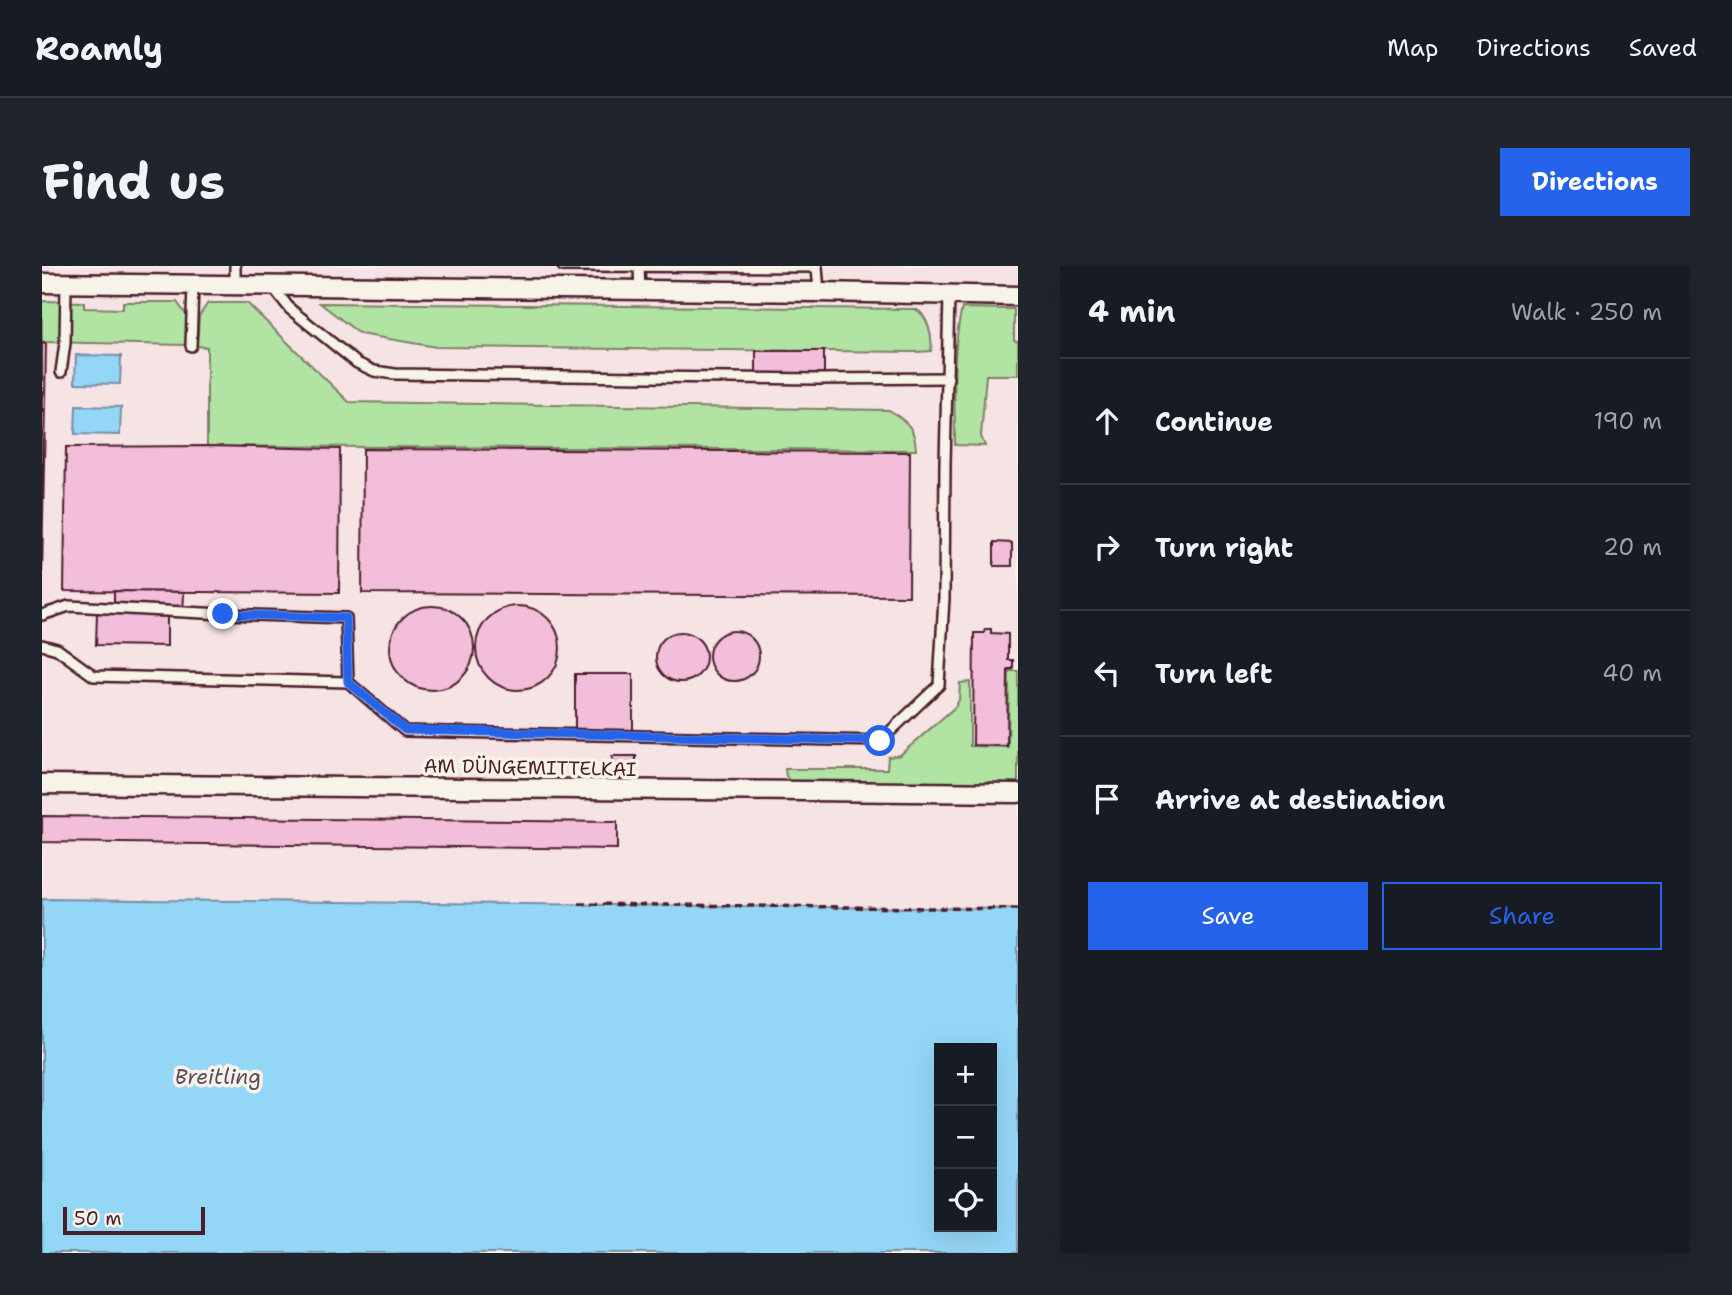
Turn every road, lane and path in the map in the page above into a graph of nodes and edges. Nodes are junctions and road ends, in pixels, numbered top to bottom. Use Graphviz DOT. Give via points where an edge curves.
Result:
graph roads {
  1 [pos="234,266"];
  2 [pos="563,266"];
  3 [pos="639,267"];
  4 [pos="42,283"];
  5 [pos="66,283"];
  6 [pos="193,285"];
  7 [pos="235,285"];
  8 [pos="272,286"];
  9 [pos="640,291"];
  10 [pos="819,292"];
  11 [pos="949,295"];
  12 [pos="1018,296"];
  13 [pos="191,346"];
  14 [pos="61,372"];
  15 [pos="948,378"];
  16 [pos="42,615"];
  17 [pos="42,645"];
  18 [pos="348,682"];
  19 [pos="42,784"];
  20 [pos="1018,793"];
  21 [pos="579,904"];
  22 [pos="1018,909"];
  1 -- 7 [label="lane"];
  2 -- 3 [label="lane"];
  3 -- 9 [label="lane"];
  3 -- 10 [label="lane" via="817,267"];
  4 -- 5 [label="street"];
  5 -- 6 [label="street"];
  5 -- 14 [label="lane"];
  6 -- 7 [label="street"];
  6 -- 13 [label="lane"];
  7 -- 8 [label="street"];
  8 -- 9 [label="street"];
  8 -- 15 [label="lane" via="290,309 356,363 395,374"];
  9 -- 10 [label="street"];
  10 -- 11 [label="street"];
  11 -- 12 [label="street"];
  11 -- 15 [label="lane"];
  15 -- 18 [label="lane" via="939,685 880,741 405,730"];
  16 -- 18 [label="lane" via="69,606 346,618"];
  17 -- 18 [label="lane" via="57,649 94,676"];
  19 -- 20 [label="street, AM DÜNGEMITTELKAI"];
  21 -- 22 [label="path"];
}
